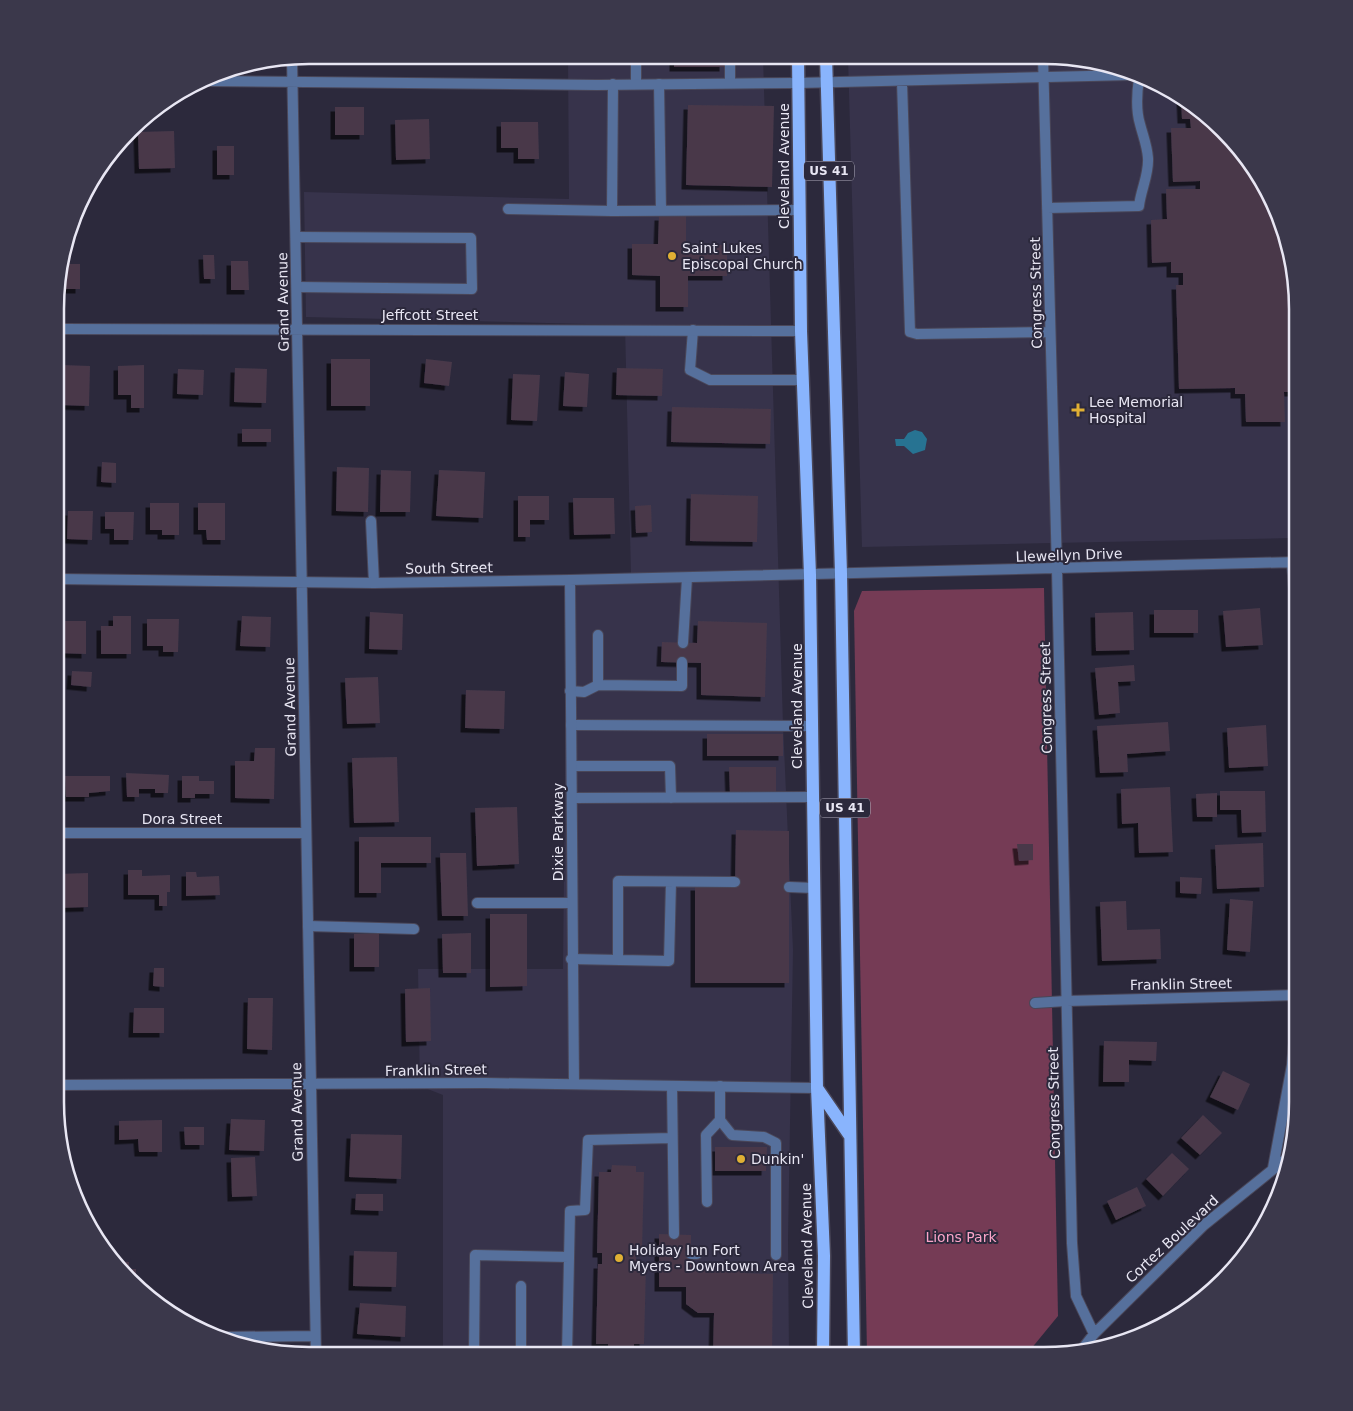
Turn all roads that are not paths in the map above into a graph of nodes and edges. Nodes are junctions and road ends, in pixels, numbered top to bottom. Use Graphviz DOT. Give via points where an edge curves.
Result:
graph roads {
  1 [pos="292,64"];
  2 [pos="636,64"];
  3 [pos="730,64"];
  4 [pos="798,64"];
  5 [pos="826,64"];
  6 [pos="1043,64"];
  7 [pos="1120,76"];
  8 [pos="1044,77"];
  9 [pos="217,81"];
  10 [pos="902,82"];
  11 [pos="1139,82"];
  12 [pos="293,83"];
  13 [pos="730,83"];
  14 [pos="826,83"];
  15 [pos="613,84"];
  16 [pos="636,84"];
  17 [pos="659,84"];
  18 [pos="798,84"];
  19 [pos="1047,208"];
  20 [pos="508,209"];
  21 [pos="799,210"];
  22 [pos="612,211"];
  23 [pos="661,211"];
  24 [pos="296,237"];
  25 [pos="297,287"];
  26 [pos="64,329"];
  27 [pos="298,330"];
  28 [pos="693,330"];
  29 [pos="801,330"];
  30 [pos="1050,332"];
  31 [pos="802,380"];
  32 [pos="371,522"];
  33 [pos="1289,560"];
  34 [pos="1057,570"];
  35 [pos="841,574"];
  36 [pos="810,575"];
  37 [pos="687,578"];
  38 [pos="64,579"];
  39 [pos="570,580"];
  40 [pos="302,582"];
  41 [pos="374,583"];
  42 [pos="598,635"];
  43 [pos="683,639"];
  44 [pos="682,662"];
  45 [pos="598,685"];
  46 [pos="570,691"];
  47 [pos="571,724"];
  48 [pos="812,726"];
  49 [pos="572,766"];
  50 [pos="812,797"];
  51 [pos="572,798"];
  52 [pos="671,798"];
  53 [pos="64,832"];
  54 [pos="306,833"];
  55 [pos="671,882"];
  56 [pos="735,882"];
  57 [pos="789,887"];
  58 [pos="814,888"];
  59 [pos="477,903"];
  60 [pos="572,903"];
  61 [pos="308,926"];
  62 [pos="414,929"];
  63 [pos="571,959"];
  64 [pos="618,960"];
  65 [pos="1289,996"];
  66 [pos="1066,1001"];
  67 [pos="1034,1003"];
  68 [pos="1289,1081"];
  69 [pos="574,1084"];
  70 [pos="64,1085"];
  71 [pos="311,1085"];
  72 [pos="672,1086"];
  73 [pos="720,1086"];
  74 [pos="817,1088"];
  75 [pos="720,1120"];
  76 [pos="850,1136"];
  77 [pos="672,1138"];
  78 [pos="1282,1162"];
  79 [pos="1273,1168"];
  80 [pos="707,1202"];
  81 [pos="674,1234"];
  82 [pos="776,1255"];
  83 [pos="569,1257"];
  84 [pos="521,1286"];
  85 [pos="1094,1334"];
  86 [pos="315,1336"];
  87 [pos="238,1337"];
  88 [pos="1086,1344"];
  89 [pos="316,1347"];
  90 [pos="474,1347"];
  91 [pos="521,1347"];
  92 [pos="567,1347"];
  93 [pos="823,1347"];
  94 [pos="854,1347"];
  1 -- 12 [label="street, Grand Avenue"];
  2 -- 16 [label="street"];
  3 -- 13 [label="street"];
  4 -- 18 [label="main road, Cleveland Avenue / US 41"];
  5 -- 14 [label="main road, US 41"];
  6 -- 8 [label="street, Congress Street"];
  7 -- 8 [label="street"];
  8 -- 10 [label="street"];
  8 -- 19 [label="street, Congress Street"];
  9 -- 12 [label="street"];
  10 -- 14 [label="street"];
  10 -- 30 [label="street" via="910,332"];
  11 -- 19 [label="street" via="1138,116 1148,160 1148,176 1139,206"];
  12 -- 15 [label="street"];
  12 -- 24 [label="street, Grand Avenue"];
  13 -- 17 [label="street"];
  13 -- 18 [label="street"];
  14 -- 18 [label="street"];
  14 -- 35 [label="main road, US 41"];
  15 -- 16 [label="street"];
  15 -- 22 [label="street"];
  16 -- 17 [label="street"];
  17 -- 23 [label="street"];
  18 -- 21 [label="main road, Cleveland Avenue / US 41"];
  19 -- 30 [label="street, Congress Street"];
  20 -- 22 [label="street"];
  21 -- 23 [label="street"];
  21 -- 29 [label="main road, Cleveland Avenue / US 41"];
  22 -- 23 [label="street"];
  24 -- 25 [label="street, Grand Avenue"];
  24 -- 25 [label="street" via="471,238 472,288"];
  25 -- 27 [label="street, Grand Avenue"];
  26 -- 27 [label="street, Jeffcott Street"];
  27 -- 28 [label="street, Jeffcott Street"];
  27 -- 40 [label="street, Grand Avenue"];
  28 -- 29 [label="street, Jeffcott Street"];
  28 -- 31 [label="street" via="690,370 710,380"];
  29 -- 31 [label="main road, Cleveland Avenue / US 41"];
  30 -- 34 [label="street, Congress Street"];
  31 -- 36 [label="main road, Cleveland Avenue / US 41"];
  32 -- 41 [label="street"];
  33 -- 34 [label="street, Llewellyn Drive"];
  34 -- 35 [label="street, Llewellyn Drive"];
  34 -- 66 [label="street, Congress Street"];
  35 -- 36 [label="street, South Street"];
  35 -- 76 [label="main road, US 41"];
  36 -- 37 [label="street, South Street"];
  36 -- 48 [label="main road, Cleveland Avenue / US 41"];
  37 -- 39 [label="street, South Street"];
  37 -- 43 [label="street"];
  38 -- 40 [label="street, South Street"];
  39 -- 41 [label="street, South Street"];
  39 -- 46 [label="street, Dixie Parkway"];
  40 -- 41 [label="street, South Street"];
  40 -- 54 [label="street, Grand Avenue"];
  42 -- 45 [label="street"];
  44 -- 45 [label="street" via="682,686"];
  45 -- 46 [label="street" via="584,692"];
  46 -- 47 [label="street, Dixie Parkway"];
  47 -- 48 [label="street"];
  47 -- 49 [label="street, Dixie Parkway"];
  48 -- 50 [label="main road, Cleveland Avenue / US 41"];
  49 -- 51 [label="street, Dixie Parkway"];
  49 -- 52 [label="street" via="670,766"];
  50 -- 52 [label="street"];
  50 -- 58 [label="main road, Cleveland Avenue / US 41"];
  51 -- 52 [label="street"];
  51 -- 60 [label="street, Dixie Parkway"];
  53 -- 54 [label="street, Dora Street"];
  54 -- 61 [label="street, Grand Avenue"];
  55 -- 56 [label="street"];
  55 -- 64 [label="street" via="669,961"];
  55 -- 64 [label="street" via="618,881"];
  57 -- 58 [label="street"];
  58 -- 74 [label="main road, Cleveland Avenue / US 41"];
  59 -- 60 [label="street"];
  60 -- 63 [label="street, Dixie Parkway"];
  61 -- 62 [label="street"];
  61 -- 71 [label="street, Grand Avenue"];
  63 -- 64 [label="street"];
  63 -- 69 [label="street, Dixie Parkway"];
  65 -- 66 [label="street, Franklin Street"];
  66 -- 67 [label="street, Franklin Street"];
  66 -- 85 [label="street, Congress Street" via="1068,1144 1076,1296"];
  68 -- 79 [label="street"];
  69 -- 71 [label="street, Franklin Street"];
  69 -- 72 [label="street, Franklin Street"];
  70 -- 71 [label="street, Franklin Street"];
  71 -- 86 [label="street, Grand Avenue"];
  72 -- 73 [label="street, Franklin Street"];
  72 -- 77 [label="street"];
  73 -- 74 [label="street, Franklin Street"];
  73 -- 75 [label="street"];
  74 -- 76 [label="main road"];
  74 -- 93 [label="main road, Cleveland Avenue / US 41" via="822,1187"];
  75 -- 80 [label="street" via="706,1135"];
  75 -- 82 [label="street" via="732,1135 764,1137 776,1143"];
  76 -- 94 [label="main road, US 41"];
  77 -- 81 [label="street"];
  77 -- 83 [label="street" via="588,1140 585,1210 570,1211"];
  78 -- 79 [label="street, Cortez Boulevard"];
  79 -- 85 [label="street, Cortez Boulevard" via="1204,1225"];
  83 -- 90 [label="street" via="475,1255"];
  83 -- 92 [label="street"];
  84 -- 91 [label="street"];
  85 -- 88 [label="street, Cortez Boulevard"];
  86 -- 87 [label="street"];
  86 -- 89 [label="street, Grand Avenue"];
}
